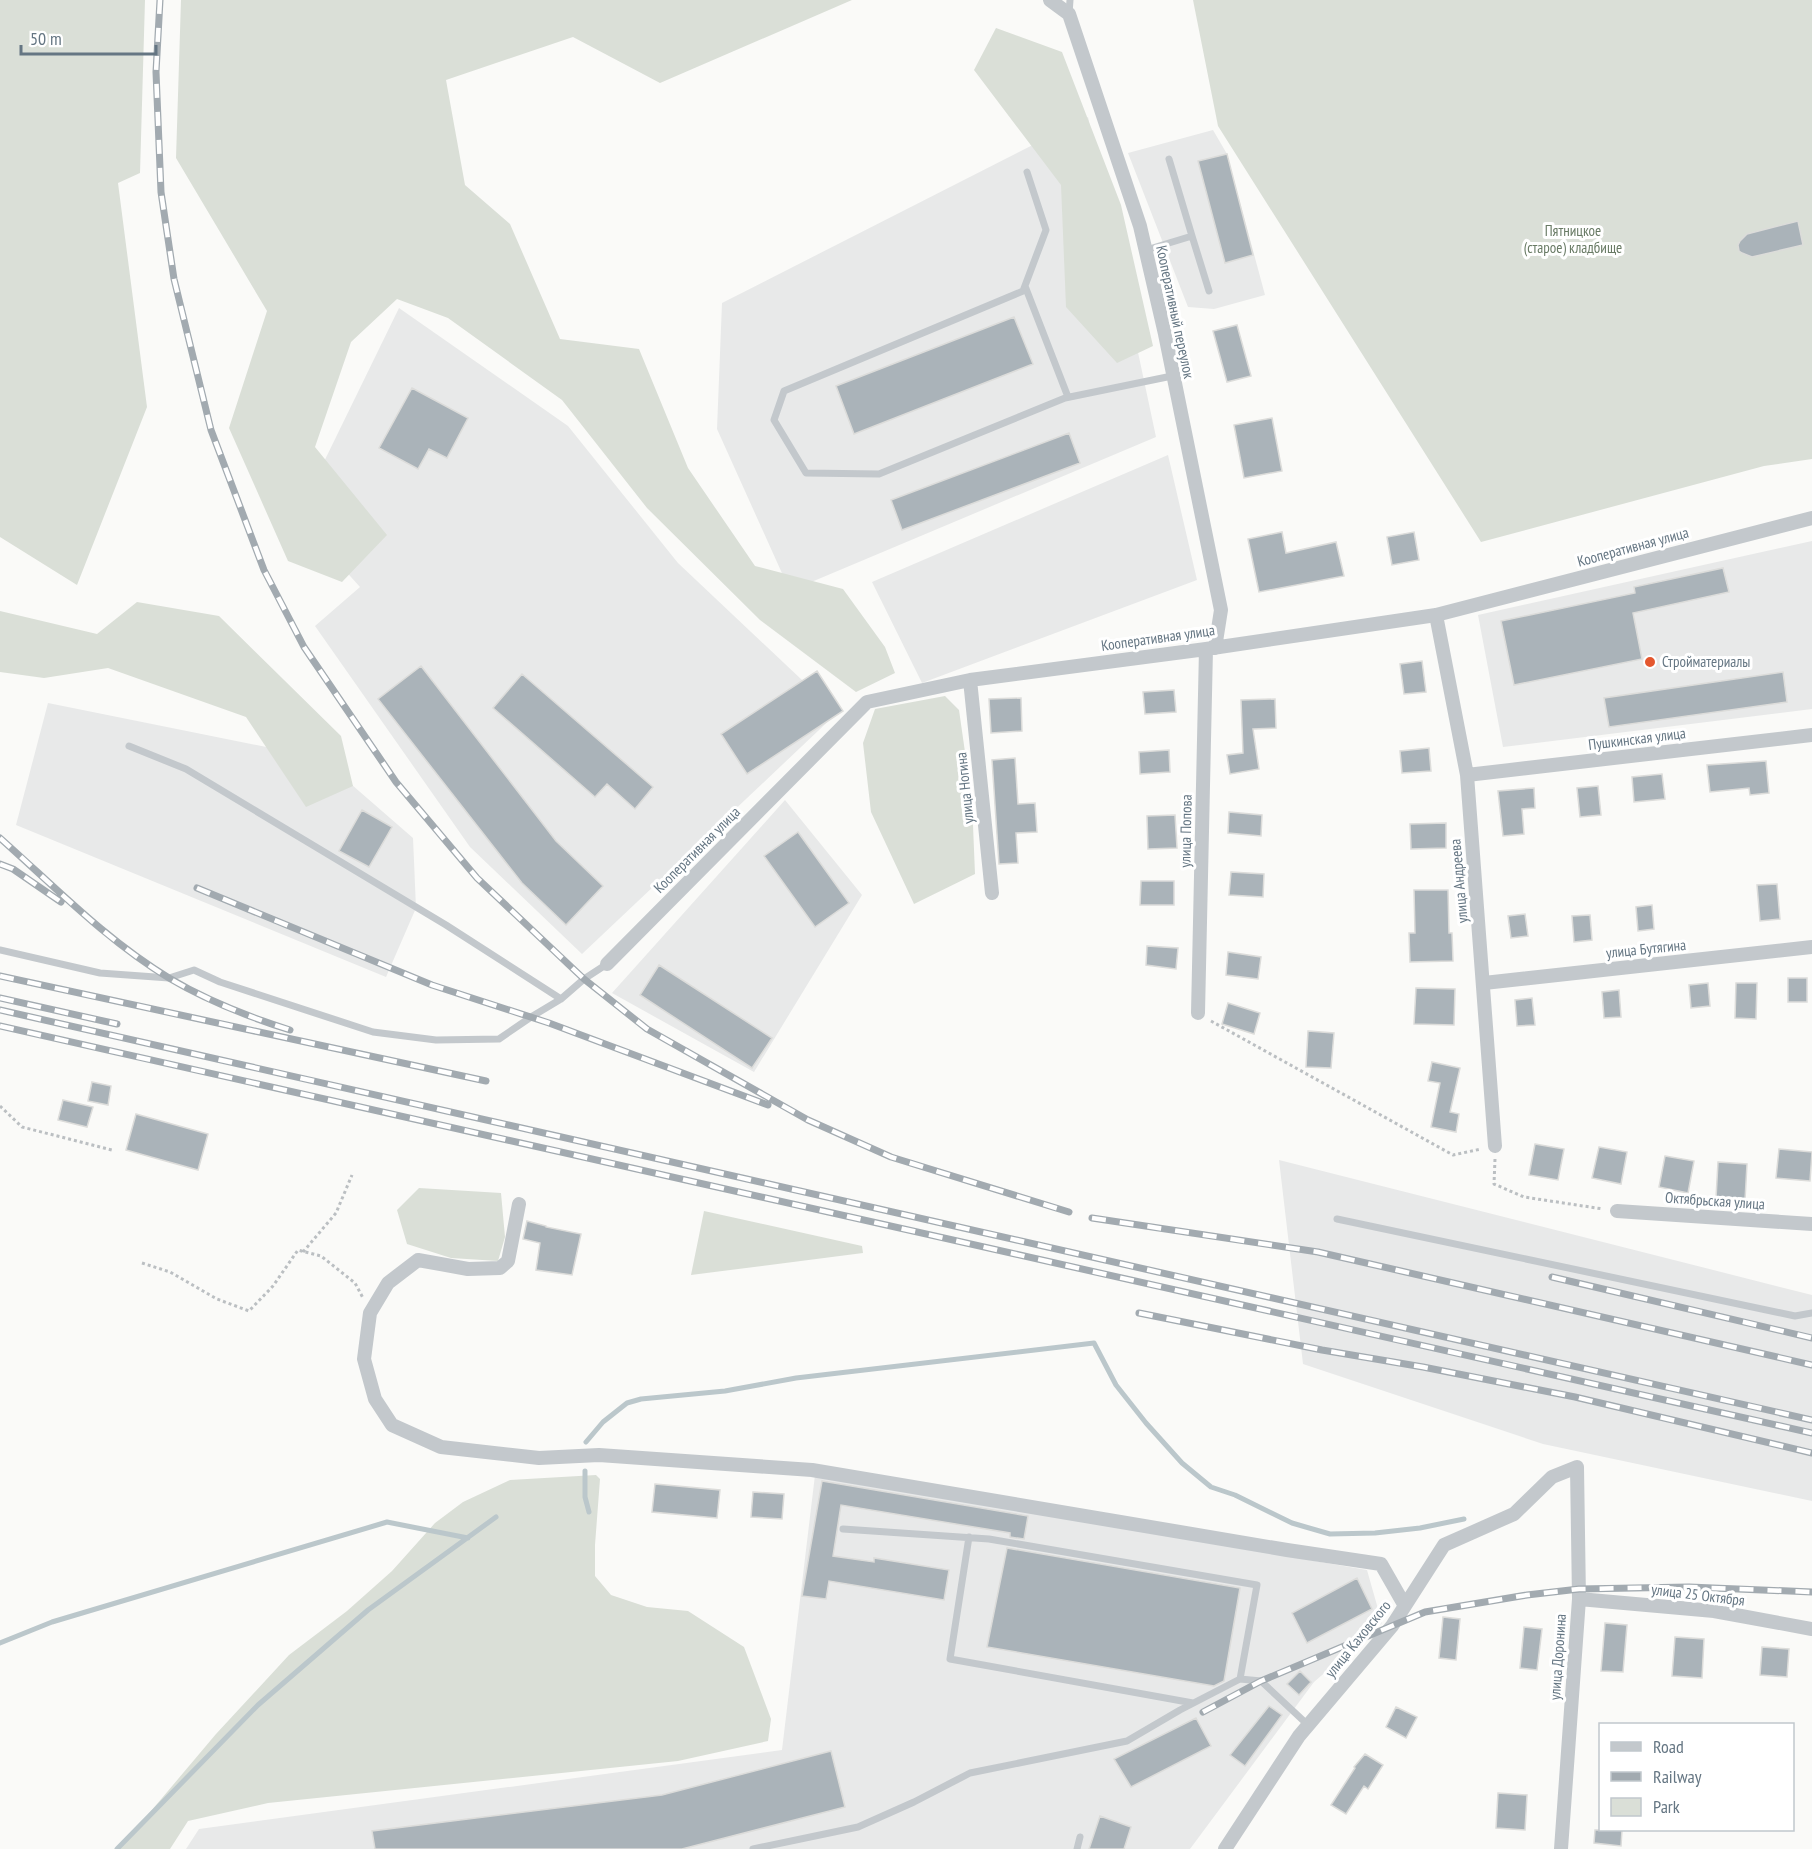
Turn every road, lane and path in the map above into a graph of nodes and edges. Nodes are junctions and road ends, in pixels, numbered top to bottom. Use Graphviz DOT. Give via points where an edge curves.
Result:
graph roads {
  1 [pos="1050,0"];
  2 [pos="1070,7"];
  3 [pos="1169,159"];
  4 [pos="1027,172"];
  5 [pos="1192,236"];
  6 [pos="1146,250"];
  7 [pos="1025,286"];
  8 [pos="1209,291"];
  9 [pos="1172,376"];
  10 [pos="1068,397"];
  11 [pos="1812,518"];
  12 [pos="1436,615"];
  13 [pos="1211,648"];
  14 [pos="970,680"];
  15 [pos="1812,735"];
  16 [pos="129,746"];
  17 [pos="1467,775"];
  18 [pos="992,893"];
  19 [pos="1812,947"];
  20 [pos="0,950"];
  21 [pos="607,964"];
  22 [pos="1484,983"];
  23 [pos="561,999"];
  24 [pos="1198,1013"];
  25 [pos="0,1106"];
  26 [pos="1495,1146"];
  27 [pos="112,1150"];
  28 [pos="352,1175"];
  29 [pos="519,1204"];
  30 [pos="1617,1211"];
  31 [pos="1337,1219"];
  32 [pos="1812,1224"];
  33 [pos="303,1252"];
  34 [pos="142,1263"];
  35 [pos="370,1313"];
  36 [pos="1812,1313"];
  37 [pos="1577,1467"];
  38 [pos="843,1529"];
  39 [pos="969,1537"];
  40 [pos="1579,1599"];
  41 [pos="1405,1606"];
  42 [pos="1812,1629"];
  43 [pos="1240,1679"];
  44 [pos="1193,1703"];
  45 [pos="1308,1725"];
  46 [pos="1080,1837"];
  47 [pos="753,1849"];
  48 [pos="1077,1849"];
  49 [pos="1225,1849"];
  50 [pos="1561,1849"];
  1 -- 2 [label="street, Кооперативный переулок"];
  2 -- 6 [label="street, Кооперативный переулок"];
  3 -- 5 [label="lane"];
  4 -- 7 [label="lane" via="1046,230"];
  5 -- 6 [label="lane"];
  5 -- 8 [label="lane"];
  6 -- 9 [label="street, Кооперативный переулок"];
  7 -- 10 [label="lane"];
  7 -- 10 [label="lane" via="1023,291 784,391 774,420 806,473 879,474"];
  9 -- 10 [label="lane"];
  9 -- 13 [label="street, Кооперативный переулок" via="1221,610"];
  11 -- 12 [label="street, Кооперативная улица"];
  12 -- 13 [label="street, Кооперативная улица"];
  12 -- 17 [label="street, улица Андреева"];
  13 -- 14 [label="street, Кооперативная улица"];
  13 -- 24 [label="street, улица Попова"];
  14 -- 18 [label="street, улица Ногина"];
  14 -- 21 [label="street, Кооперативная улица" via="867,702"];
  15 -- 17 [label="street, Пушкинская улица"];
  16 -- 23 [label="lane" via="186,769"];
  17 -- 22 [label="street, улица Андреева"];
  19 -- 22 [label="street, улица Бутягина"];
  20 -- 23 [label="lane" via="100,973 169,978 195,970 220,982 373,1032 436,1040 499,1039"];
  21 -- 23 [label="lane"];
  22 -- 26 [label="street, улица Андреева"];
  24 -- 26 [label="path" via="1453,1155"];
  25 -- 27 [label="path" via="22,1127"];
  26 -- 30 [label="path" via="1494,1184 1524,1197"];
  28 -- 33 [label="path" via="336,1214"];
  29 -- 35 [label="street" via="508,1261 500,1268 468,1269 418,1260 388,1283"];
  30 -- 32 [label="street, Октябрьская улица"];
  31 -- 36 [label="lane" via="1795,1316"];
  33 -- 34 [label="path" via="298,1251 249,1311 170,1272"];
  33 -- 35 [label="path" via="321,1256 355,1283"];
  35 -- 41 [label="street" via="364,1359 375,1399 392,1425 441,1447 539,1458 599,1455 823,1472 1381,1564"];
  37 -- 40 [label="street, улица Доронина"];
  37 -- 41 [label="street, улица Каховского" via="1552,1477 1514,1514 1444,1545"];
  38 -- 39 [label="lane"];
  39 -- 43 [label="lane" via="1257,1585"];
  39 -- 44 [label="lane" via="950,1659"];
  40 -- 42 [label="street, улица 25 Октября" via="1714,1611"];
  40 -- 50 [label="street, улица Доронина"];
  41 -- 45 [label="street, улица Каховского"];
  43 -- 44 [label="lane"];
  43 -- 45 [label="lane" via="1261,1681"];
  44 -- 47 [label="lane" via="1127,1741 970,1773 858,1827"];
  45 -- 49 [label="street, улица Каховского"];
  46 -- 48 [label="lane"];
}
